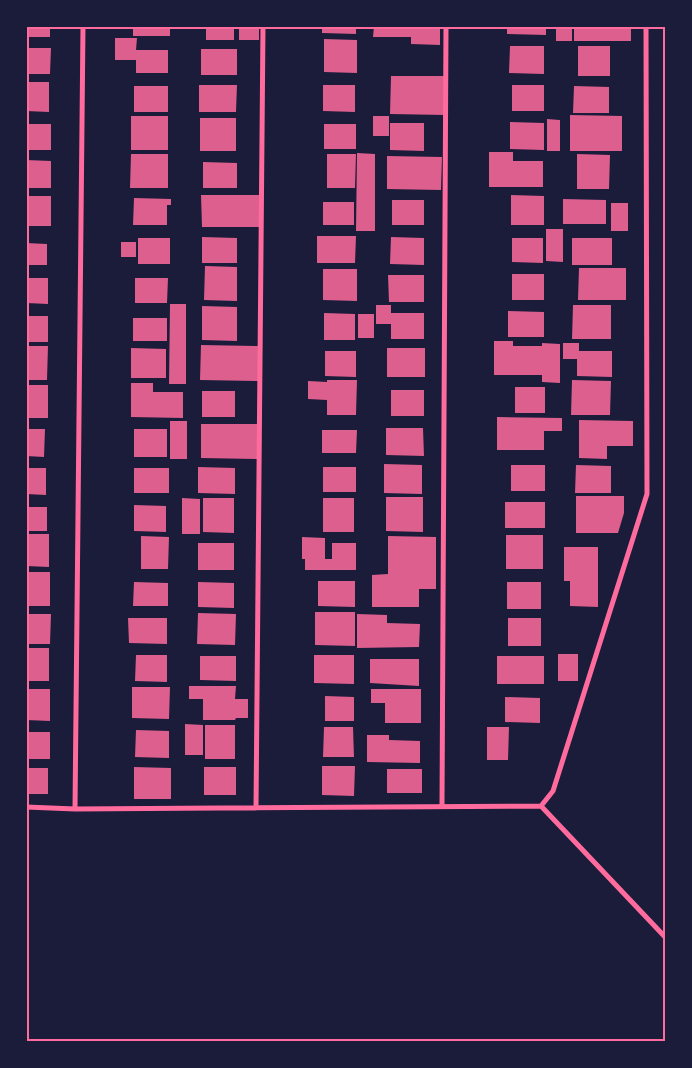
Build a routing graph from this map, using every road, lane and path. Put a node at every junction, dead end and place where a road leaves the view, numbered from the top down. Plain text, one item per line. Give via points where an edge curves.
1 (83, 26) edge
2 (263, 26) edge
3 (446, 26) edge
4 (646, 26) edge
5 (442, 806) junction
6 (541, 806) junction
7 (26, 807) edge
8 (256, 808) junction
9 (75, 809) junction
10 (666, 938) edge

1 - 9 street
2 - 8 street
3 - 5 street
4 - 6 street via 647,494 553,791
5 - 6 street
5 - 8 street
6 - 10 street
7 - 9 street
8 - 9 street

